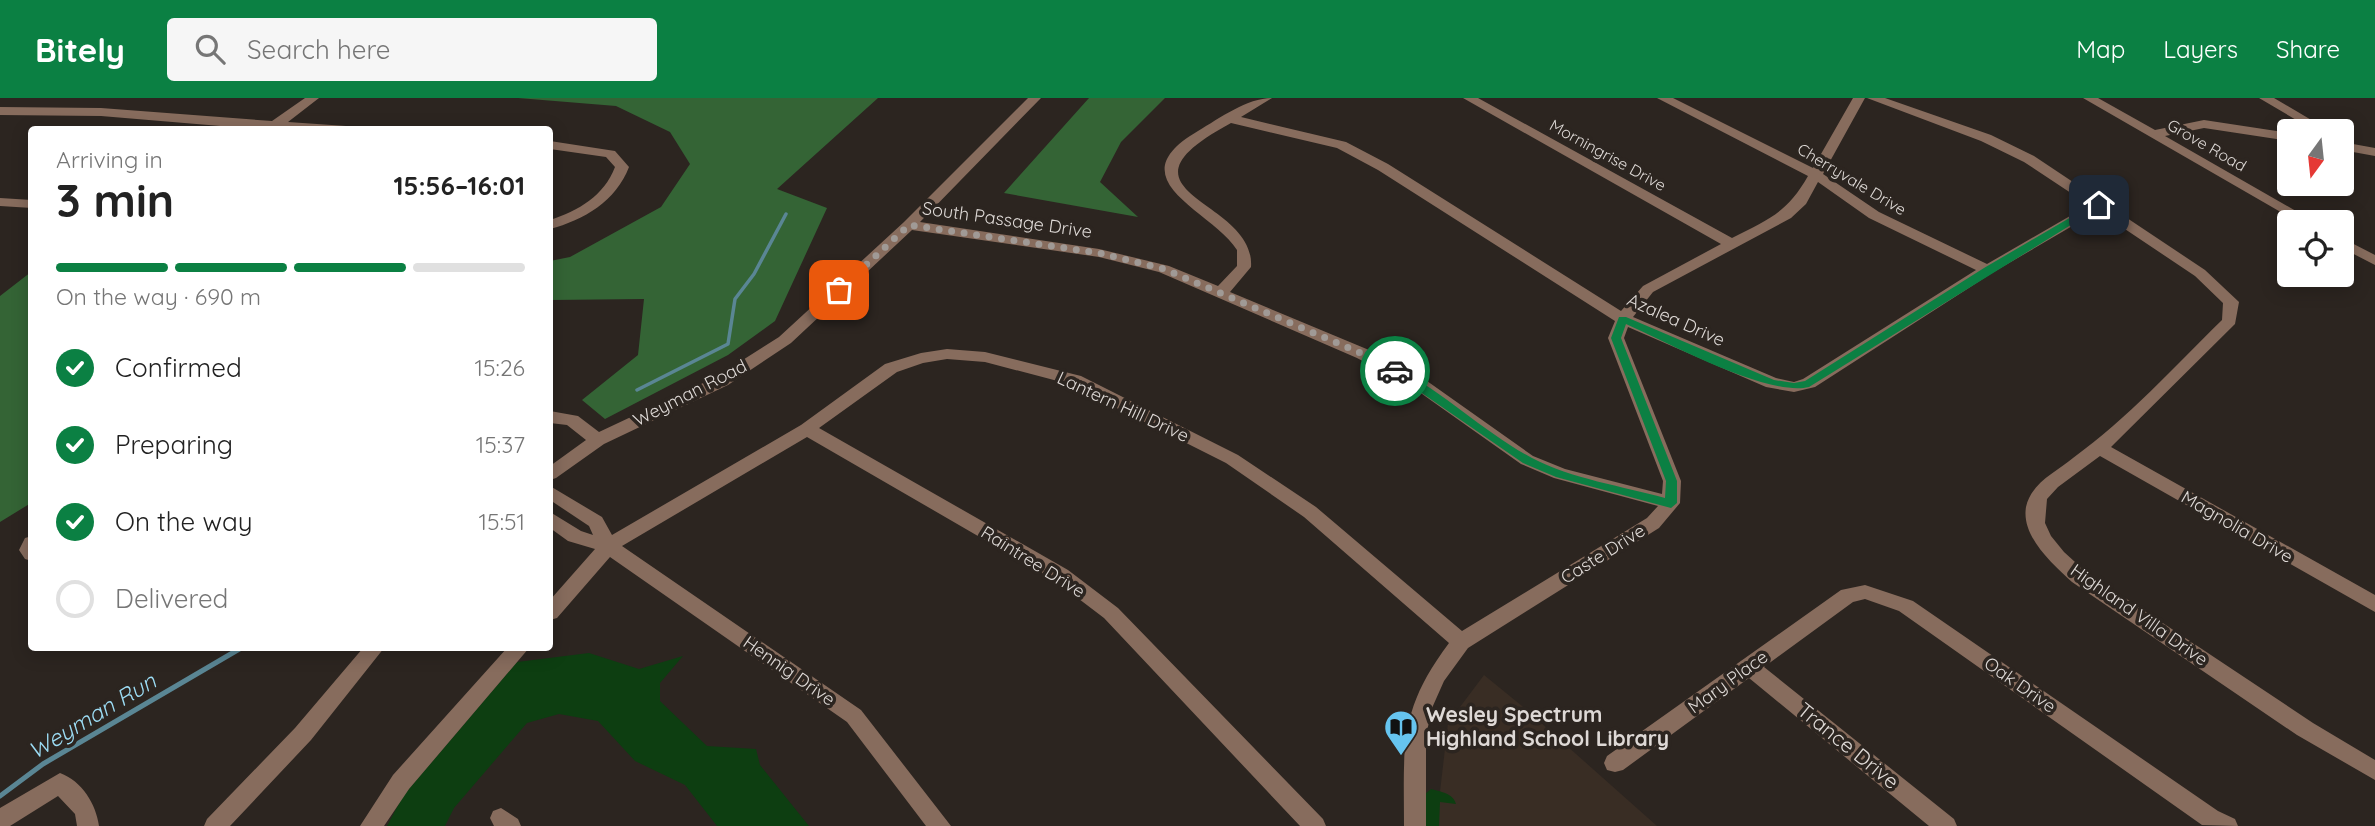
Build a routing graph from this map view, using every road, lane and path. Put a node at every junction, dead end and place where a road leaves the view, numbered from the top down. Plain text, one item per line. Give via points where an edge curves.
1 (313, 98) edge
2 (1035, 98) edge
3 (1266, 98) edge
4 (1469, 98) edge
5 (1663, 98) edge
6 (1859, 98) edge
7 (1873, 98) edge
8 (2090, 98) edge
9 (2265, 98) edge
10 (0, 111) edge
11 (1232, 119) junction
12 (2303, 119) edge
13 (262, 126) edge
14 (274, 126) edge
15 (2153, 134) junction
16 (2277, 135) edge
17 (553, 145) edge
18 (2354, 147) edge
19 (2375, 152) edge
20 (1815, 174) junction
21 (0, 202) edge
22 (28, 204) edge
23 (2099, 205) junction
24 (2287, 210) edge
25 (553, 224) edge
26 (909, 225) junction
27 (1730, 243) junction
28 (2354, 249) edge
29 (2375, 261) edge
30 (1987, 270) junction
31 (1221, 292) junction
32 (1623, 319) junction
33 (553, 417) edge
34 (807, 429) junction
35 (598, 440) junction
36 (2101, 448) junction
37 (553, 472) edge
38 (553, 494) edge
39 (1671, 503) junction
40 (553, 521) edge
41 (608, 546) junction
42 (2375, 604) edge
43 (553, 610) edge
44 (1805, 624) joint
45 (1461, 642) junction
46 (372, 651) edge
47 (512, 656) edge
48 (1750, 667) junction
49 (1615, 763) dead end
50 (2375, 771) edge
51 (0, 820) edge
52 (88, 826) edge
53 (215, 826) edge
54 (372, 826) edge
55 (940, 826) edge
56 (1315, 826) edge
57 (1415, 826) edge
58 (1946, 826) edge
59 (2227, 826) edge

1 - 14 street
2 - 26 street, Weyman Road
3 - 11 street
4 - 27 street, Morningrise Drive
5 - 20 street, Cherryvale Drive
6 - 20 street
7 - 23 street, Highland Villa Drive via 1986,138 2029,159
8 - 15 street, Grove Road
9 - 12 street
10 - 13 street via 101,112
11 - 31 street via 1184,146 1172,167 1172,181 1183,195 1235,236 1245,251 1244,267
11 - 32 street, Azalea Drive via 1341,145
15 - 16 street via 2204,124
15 - 24 street, Grove Road
17 - 25 street via 610,154 622,167 612,187 589,207
18 - 19 street
20 - 27 street via 1801,201 1786,215
20 - 30 street, Cherryvale Drive via 1874,215
21 - 22 street
23 - 30 street, Azalea Drive
23 - 36 street, Highland Villa Drive via 2221,290 2231,302 2230,321
26 - 31 street, South Passage Drive via 1099,253 1164,269
26 - 35 street, Weyman Road via 785,340 722,381
27 - 32 street via 1648,289
28 - 29 street
30 - 32 street, Azalea Drive via 1809,383 1794,387 1772,383
31 - 39 street, South Passage Drive via 1363,354 1421,385 1527,460 1560,474
32 - 39 street via 1616,338 1672,481
33 - 35 street via 572,420
34 - 41 street, Lantern Hill Drive
34 - 45 street, Lantern Hill Drive via 891,368 921,358 947,354 985,357 1075,380 1232,459 1310,512
34 - 56 street, Raintree Drive via 1062,575 1111,613
35 - 37 street, Weyman Road
36 - 42 street, Magnolia Drive
36 - 50 street, Highland Villa Drive via 2039,496 2034,511 2037,527 2050,548 2079,577
38 - 41 street, Hennig Drive via 596,522
39 - 45 street, Caste Drive via 1653,523
40 - 41 street, Hennig Drive via 575,536
41 - 43 street, Lantern Hill Drive
41 - 55 street, Hennig Drive via 854,716
44 - 48 street, Mary Place
44 - 59 street, Oak Drive via 1849,596 1865,592 1906,606
45 - 57 street, Caste Drive via 1435,677 1422,708 1415,736
46 - 53 street via 303,734
47 - 54 street via 401,782
48 - 49 street, Mary Place
48 - 58 street, Trance Drive
51 - 52 street via 60,783 86,810

